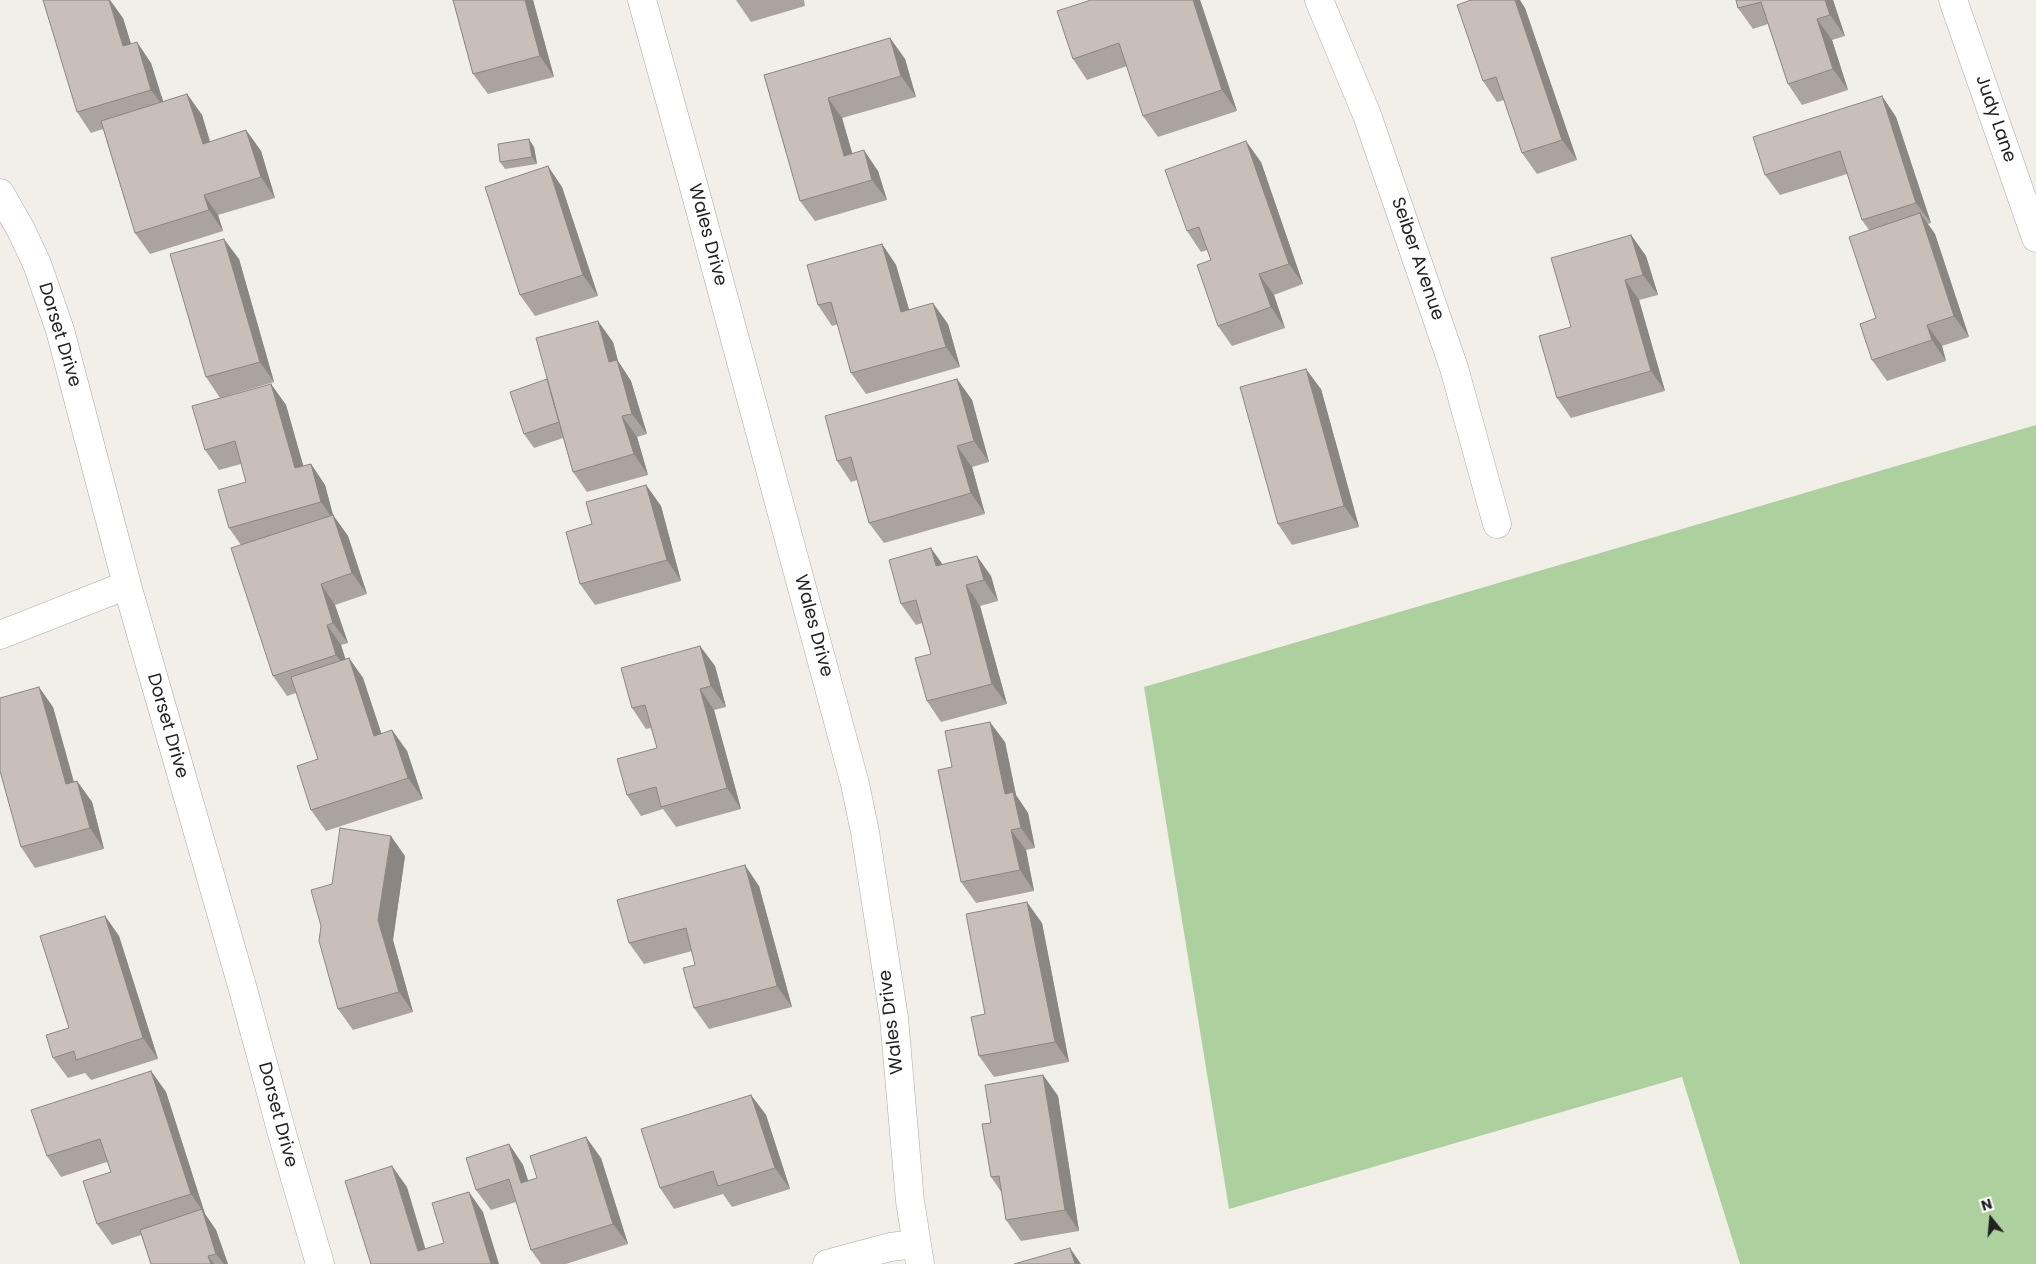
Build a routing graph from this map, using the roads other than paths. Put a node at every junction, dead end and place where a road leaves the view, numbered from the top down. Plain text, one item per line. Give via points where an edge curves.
1 (642, 0) edge
2 (1319, 0) edge
3 (1953, 0) edge
4 (0, 193) edge
5 (2036, 238) edge
6 (1497, 524) dead end
7 (127, 586) junction
8 (0, 635) edge
9 (918, 1254) edge
10 (320, 1264) edge
11 (827, 1264) edge

1 - 9 street, Wales Drive via 855,784 894,1018 910,1201
2 - 6 street, Seiber Avenue via 1367,115 1454,368
3 - 5 street, Judy Lane
4 - 7 street, Dorset Drive via 37,264 60,330
7 - 8 street
7 - 10 street, Dorset Drive
9 - 11 street via 890,1247

